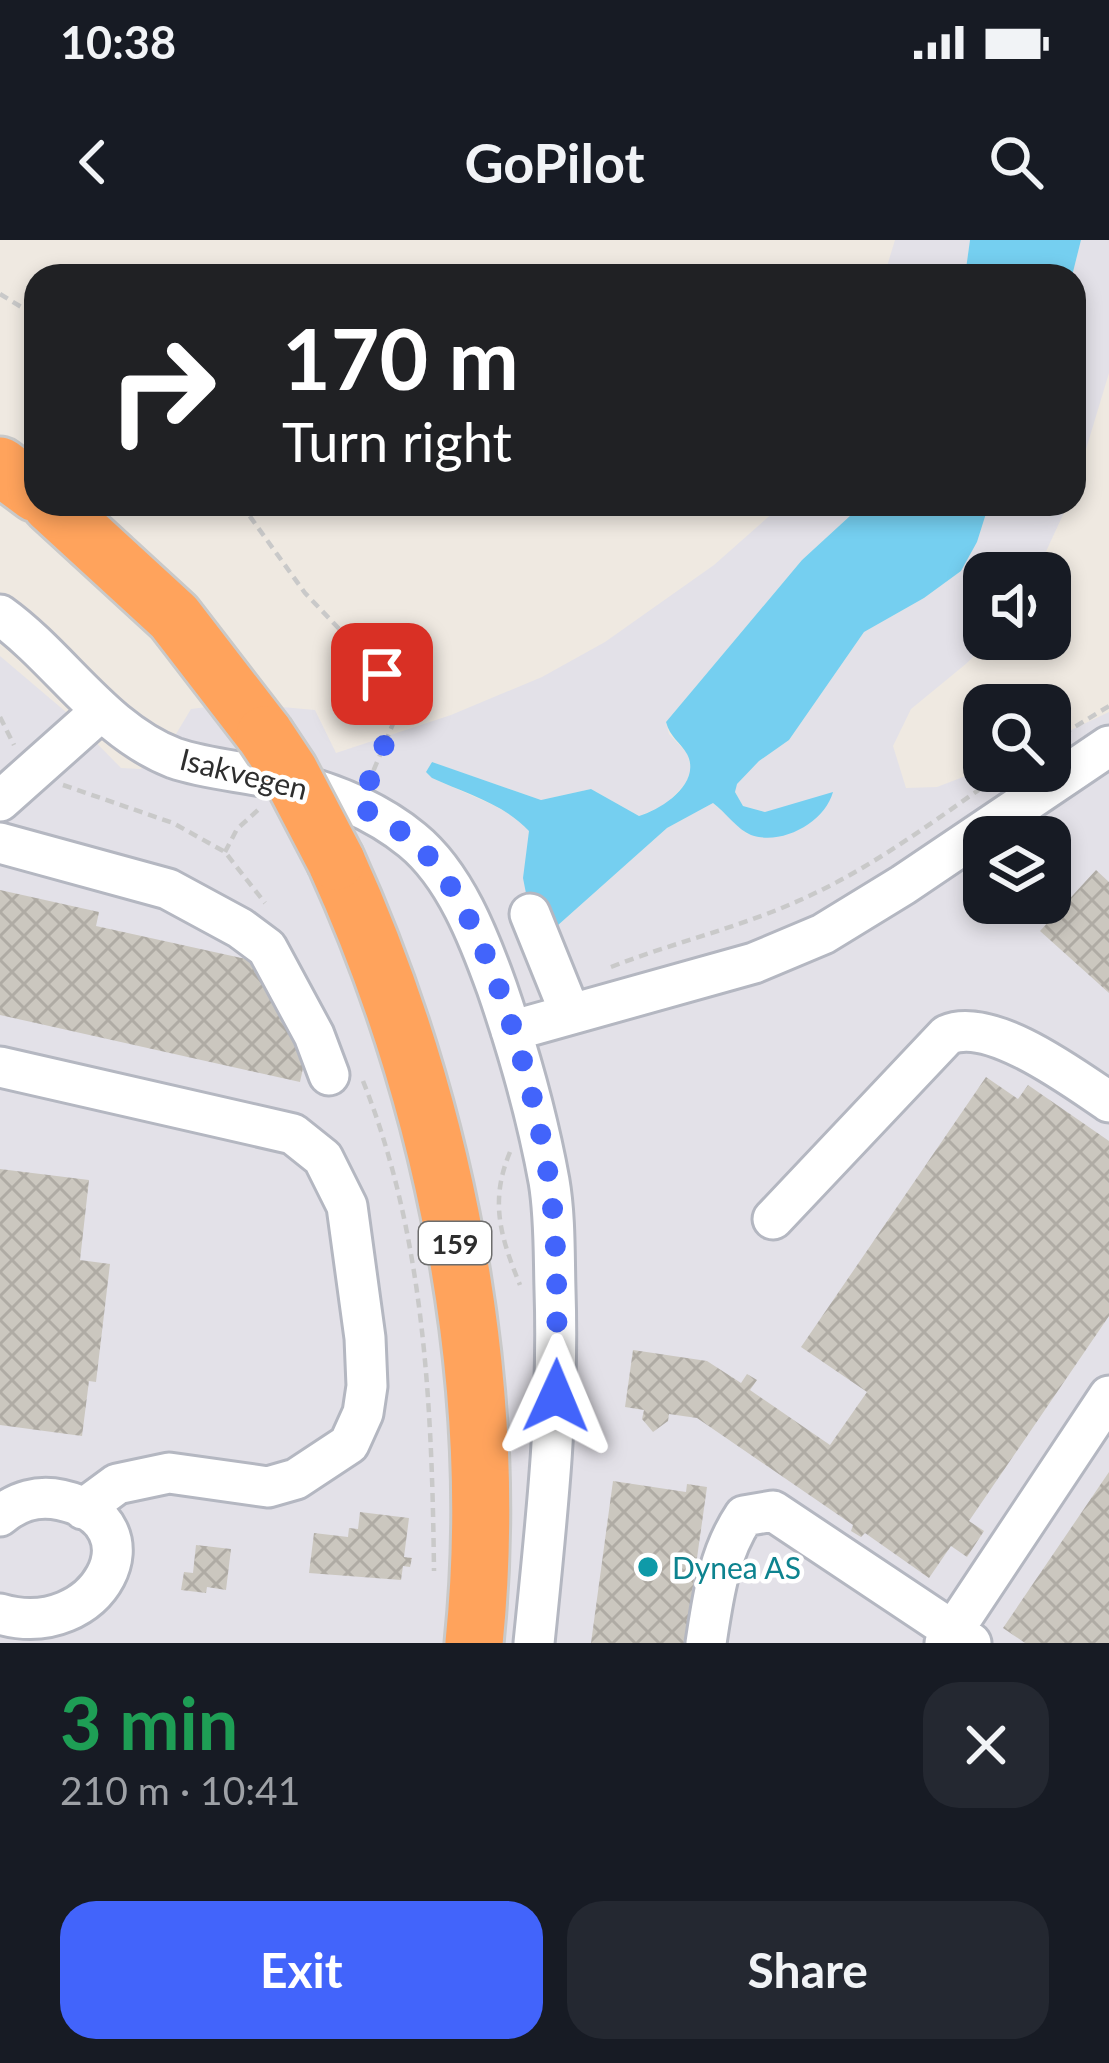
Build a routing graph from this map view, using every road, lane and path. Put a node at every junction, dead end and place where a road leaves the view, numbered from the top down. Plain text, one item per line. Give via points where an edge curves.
1 (65, 516) edge
2 (250, 516) edge
3 (0, 615) edge
4 (1109, 706) edge
5 (101, 711) junction
6 (0, 717) edge
7 (1071, 729) edge
8 (1109, 746) edge
9 (18, 752) dead end
10 (975, 792) edge
11 (0, 801) edge
12 (359, 806) junction
13 (0, 843) edge
14 (530, 914) dead end
15 (570, 1013) junction
16 (512, 1030) junction
17 (0, 1067) edge
18 (329, 1075) dead end
19 (532, 1097) junction
20 (1109, 1102) edge
21 (772, 1219) dead end
22 (557, 1352) junction
23 (1109, 1396) edge
24 (83, 1509) junction
25 (0, 1516) edge
26 (19, 1629) edge
27 (956, 1639) edge
28 (474, 1643) edge
29 (534, 1643) edge
30 (706, 1643) edge

1 - 28 highway, 159, bridge via 174,617 265,735 337,861 385,978 448,1203 466,1316 481,1580
2 - 12 path via 305,593 382,674 395,719
3 - 5 street, Isakvegen
4 - 7 path
5 - 11 street
5 - 12 street, Isakvegen via 175,758
6 - 9 path
8 - 15 street via 824,934 754,963
10 - 15 path via 813,895 604,969 580,990
12 - 16 street, Isakvegen via 415,842 442,873 484,951
13 - 18 street via 168,889 240,928 267,948
14 - 15 street
15 - 16 street
16 - 19 street, Isakvegen
17 - 24 street via 293,1134 323,1158 347,1206 367,1386 349,1444 296,1479 268,1486 169,1473 117,1484
19 - 22 street, Isakvegen via 550,1186
19 - 22 path via 502,1171 497,1223
20 - 21 street via 997,1034 961,1029
22 - 29 street, Isakvegen
23 - 27 street
24 - 25 street via 37,1498
24 - 26 street via 109,1543 110,1586 78,1624
27 - 30 street via 773,1511 744,1516 728,1541

